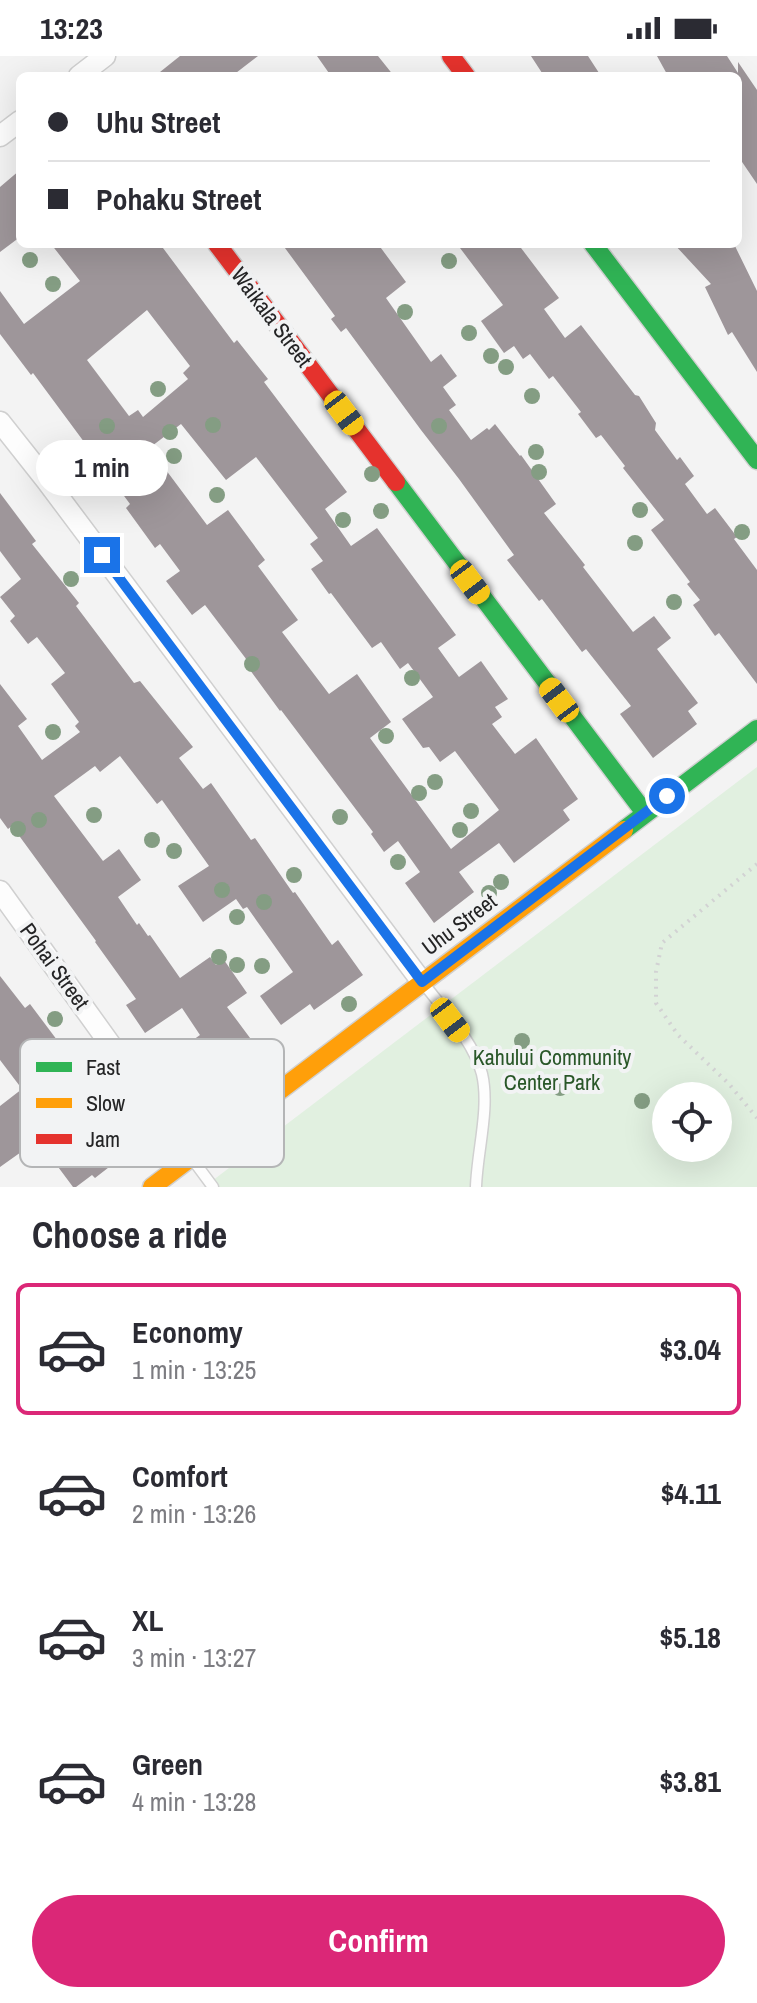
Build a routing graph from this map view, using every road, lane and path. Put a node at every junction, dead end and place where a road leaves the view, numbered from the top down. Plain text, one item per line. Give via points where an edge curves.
1 (105, 56) edge
2 (83, 70) edge
3 (220, 248) edge
4 (596, 248) edge
5 (0, 422) edge
6 (757, 460) edge
7 (757, 729) edge
8 (645, 813) junction
9 (757, 864) edge
10 (0, 891) edge
11 (422, 982) junction
12 (106, 1039) edge
13 (284, 1088) edge
14 (757, 1118) edge
15 (180, 1167) edge
16 (199, 1167) edge
17 (152, 1187) edge
18 (213, 1187) edge
19 (476, 1187) edge

1 - 2 street
3 - 8 street, Waikala Street
4 - 6 street
5 - 11 street
7 - 8 street, Uhu Street
8 - 11 street, Uhu Street
9 - 14 path via 662,943 656,972 656,1003 678,1035
10 - 12 street, Pohai Street
11 - 13 street, Uhu Street
11 - 19 lane via 465,1039 481,1073 484,1108
15 - 17 street, Uhu Street
16 - 18 lane

